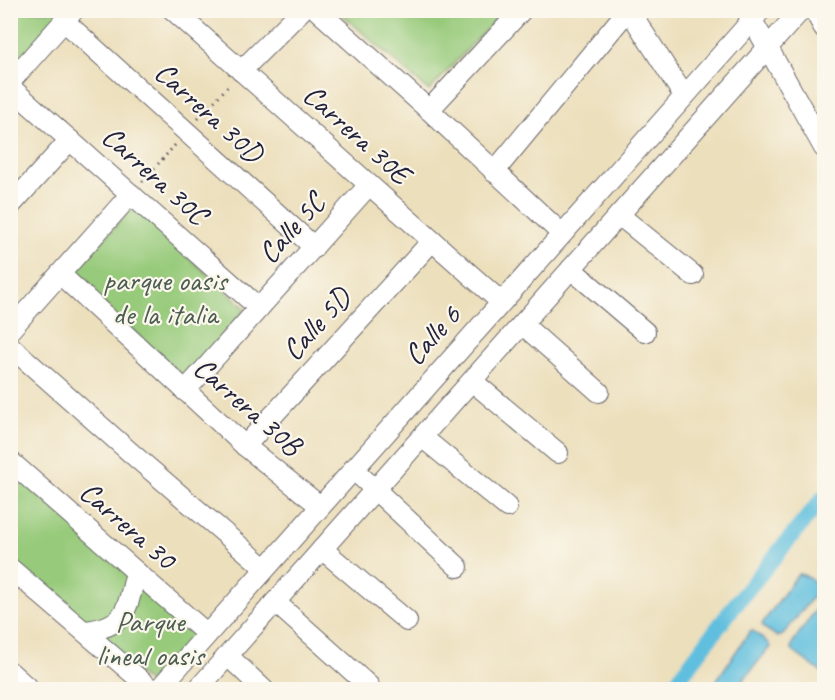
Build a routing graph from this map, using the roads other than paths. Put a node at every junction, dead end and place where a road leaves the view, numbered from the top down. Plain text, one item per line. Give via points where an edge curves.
1 (302, 10) edge
2 (317, 10) edge
3 (522, 10) edge
4 (629, 10) edge
5 (801, 10) edge
6 (814, 10) edge
7 (181, 13) edge
8 (753, 14) edge
9 (69, 16) edge
10 (825, 28) edge
11 (768, 48) junction
12 (241, 71) junction
13 (10, 82) edge
14 (10, 87) edge
15 (684, 96) junction
16 (429, 110) junction
17 (70, 140) junction
18 (825, 148) edge
19 (494, 172) junction
20 (369, 185) junction
21 (131, 194) junction
22 (10, 206) edge
23 (619, 215) junction
24 (562, 234) junction
25 (432, 241) junction
26 (314, 247) junction
27 (571, 269) junction
28 (60, 274) junction
29 (693, 274) dead end
30 (501, 302) junction
31 (259, 308) junction
32 (522, 324) junction
33 (10, 330) edge
34 (645, 332) dead end
35 (10, 346) edge
36 (472, 381) junction
37 (185, 391) junction
38 (599, 392) dead end
39 (422, 437) junction
40 (245, 446) junction
41 (558, 453) dead end
42 (10, 461) edge
43 (353, 469) junction
44 (375, 489) junction
45 (320, 506) junction
46 (507, 507) dead end
47 (322, 549) junction
48 (458, 567) dead end
49 (265, 568) junction
50 (12, 572) edge
51 (136, 572) junction
52 (275, 602) junction
53 (407, 621) dead end
54 (84, 631) junction
55 (207, 634) junction
56 (228, 656) junction
57 (10, 672) edge
58 (369, 686) dead end
59 (30, 690) edge
60 (152, 690) edge
61 (158, 690) edge
62 (197, 690) edge
63 (264, 690) edge

1 - 12 street
2 - 16 street
3 - 16 street
4 - 15 street
4 - 19 street
5 - 11 street, Calle 6
6 - 10 street
7 - 12 street, Carrera 30E
8 - 11 street, Calle 6
8 - 15 street, Calle 6
9 - 13 street
9 - 26 street, Carrera 30D
11 - 18 street
11 - 23 street, Calle 6
12 - 20 street, Carrera 30E
14 - 17 street, Carrera 30C
15 - 24 street, Calle 6
16 - 19 street
17 - 21 street, Carrera 30C
17 - 22 street
19 - 24 street
20 - 25 street, Carrera 30E
20 - 26 street, Calle 5C
21 - 28 street
21 - 31 street, Carrera 30C
23 - 27 street, Calle 6
23 - 29 street
24 - 30 street, Calle 6
25 - 30 street, Carrera 30E
25 - 40 street, Calle 5D
26 - 31 street, Calle 5C
27 - 32 street, Calle 6
27 - 34 street
28 - 33 street
28 - 37 street, Carrera 30B
30 - 43 street, Calle 6
31 - 37 street, Calle 5C
32 - 36 street, Calle 6
32 - 38 street
35 - 49 street
36 - 39 street, Calle 6
36 - 41 street
37 - 40 street, Carrera 30B
39 - 44 street, Calle 6
39 - 46 street
40 - 45 street, Carrera 30B
42 - 51 street, Carrera 30
43 - 44 street
43 - 45 street, Calle 6
44 - 47 street, Calle 6
44 - 48 street
45 - 49 street, Calle 6
47 - 52 street, Calle 6
47 - 53 street
49 - 55 street, Calle 6
50 - 54 street
51 - 54 street via 129,602 119,620
51 - 55 street, Carrera 30
52 - 56 street, Calle 6
52 - 58 street
54 - 60 street
55 - 61 street, Calle 6
56 - 62 street, Calle 6
56 - 63 street
57 - 59 street

